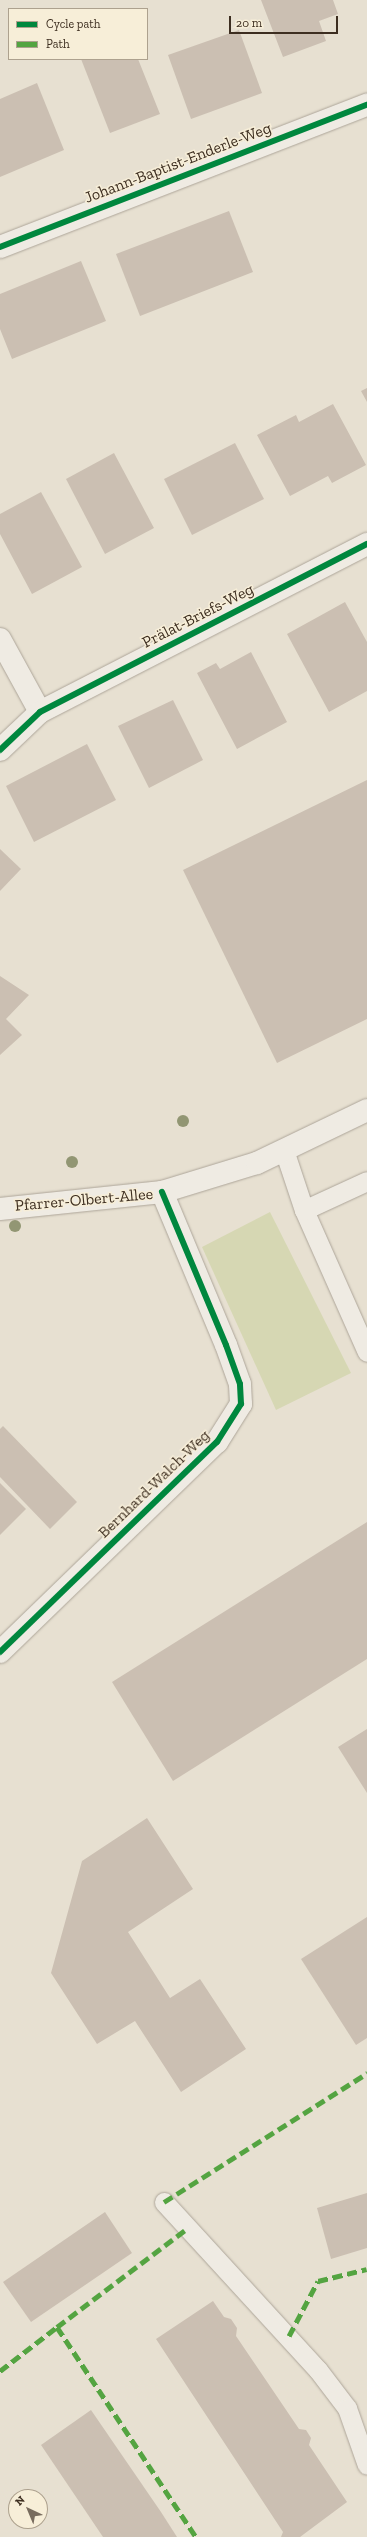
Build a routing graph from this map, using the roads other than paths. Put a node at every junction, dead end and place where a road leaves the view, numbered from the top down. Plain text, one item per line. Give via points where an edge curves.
1 (367, 105) edge
2 (0, 247) edge
3 (367, 544) edge
4 (0, 639) edge
5 (40, 712) junction
6 (0, 750) edge
7 (367, 1110) edge
8 (284, 1150) junction
9 (367, 1181) edge
10 (162, 1192) junction
11 (0, 1209) edge
12 (304, 1210) junction
13 (367, 1352) edge
14 (0, 1652) edge
15 (164, 2202) dead end
16 (367, 2464) edge

1 - 2 street, Johann-Baptist-Enderle-Weg
3 - 5 street, Prälat-Briefs-Weg
4 - 5 street
5 - 6 street, Prälat-Briefs-Weg
7 - 8 street, Pfarrer-Olbert-Allee
8 - 10 street, Pfarrer-Olbert-Allee via 221,1175
8 - 12 lane
9 - 12 lane
10 - 11 street, Pfarrer-Olbert-Allee
10 - 14 street, Bernhard-Walch-Weg via 226,1344 240,1384 241,1404 217,1442
12 - 13 lane
15 - 16 lane via 323,2376 347,2408

